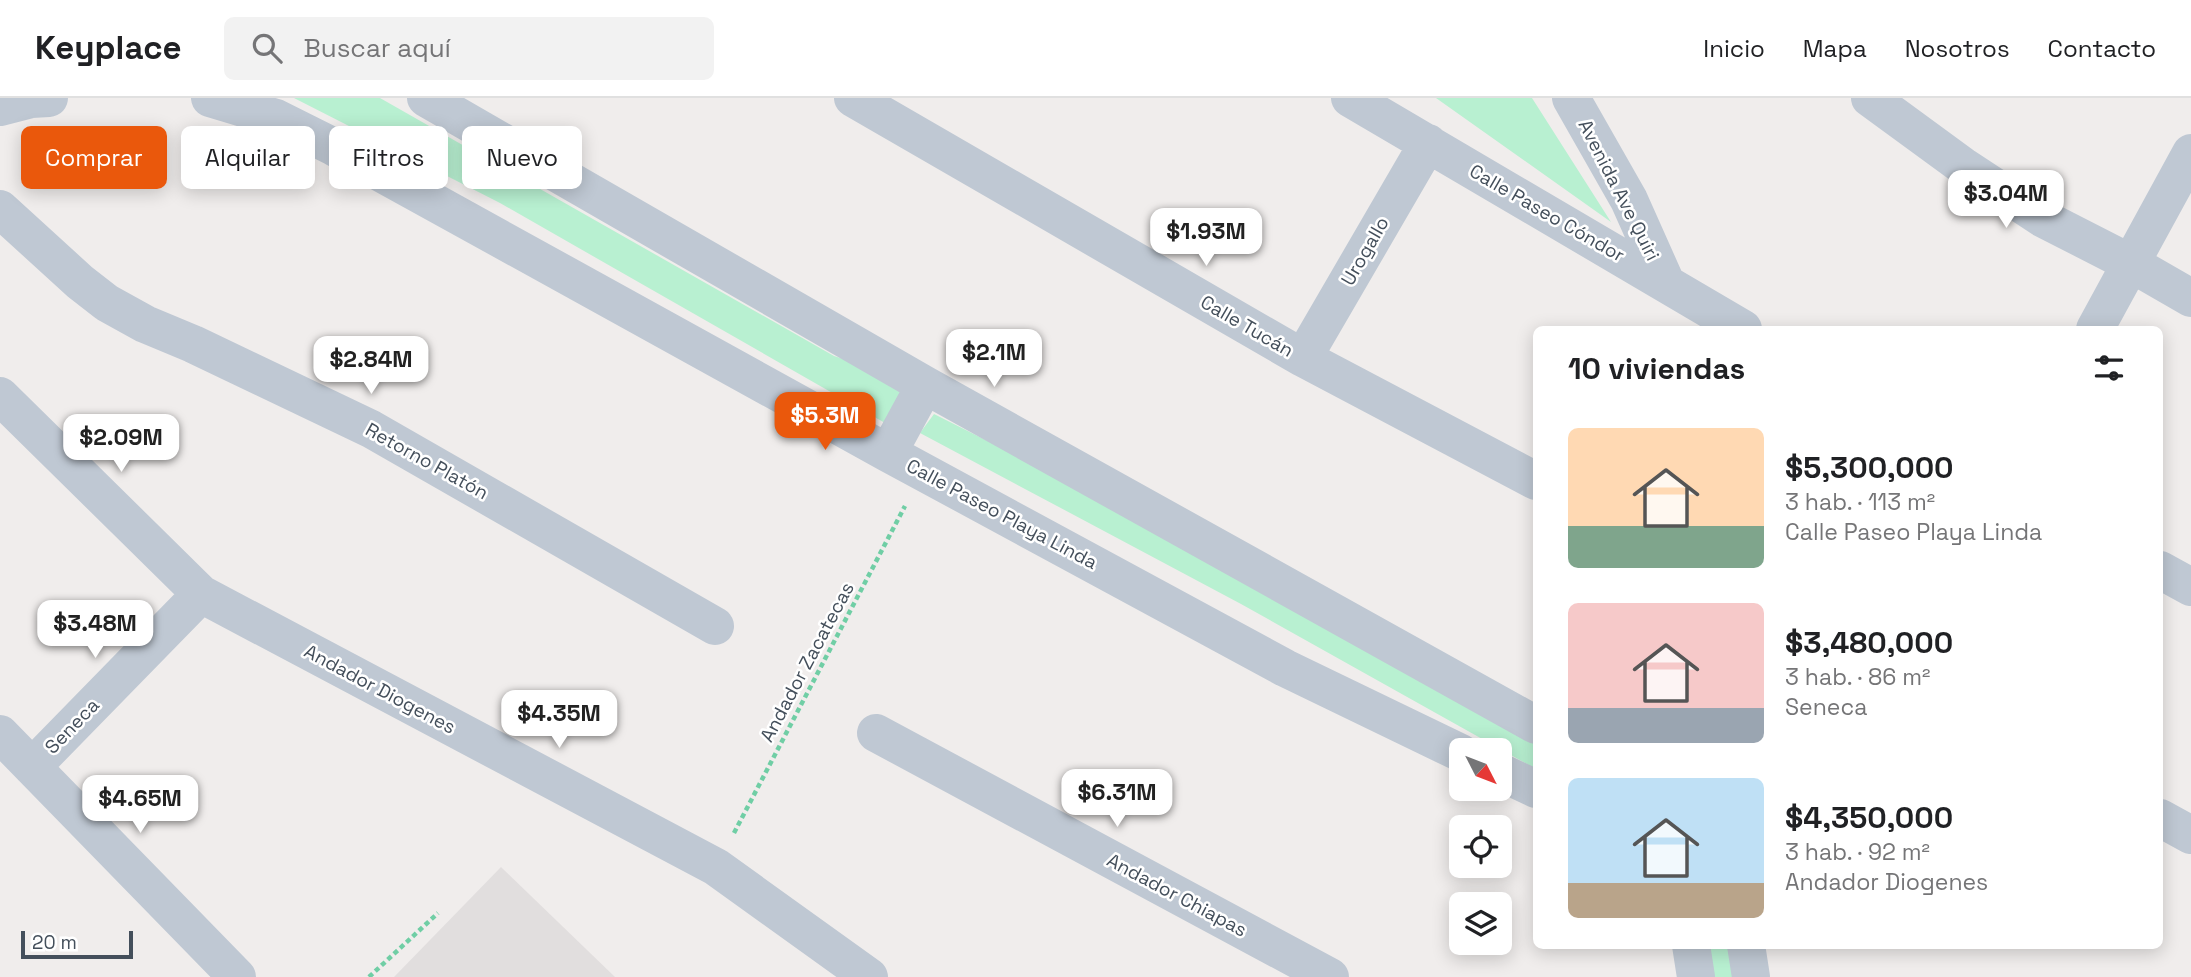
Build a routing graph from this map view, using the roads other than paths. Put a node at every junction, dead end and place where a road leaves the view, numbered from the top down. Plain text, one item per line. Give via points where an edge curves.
1 (209, 98) edge
2 (426, 98) edge
3 (853, 98) edge
4 (1350, 98) edge
5 (1571, 98) edge
6 (1870, 98) edge
7 (1428, 143) junction
8 (2191, 153) edge
9 (0, 209) edge
10 (2133, 264) junction
11 (1666, 282) junction
12 (2191, 298) edge
13 (1739, 326) edge
14 (2097, 326) edge
15 (1303, 358) junction
16 (925, 385) junction
17 (0, 396) edge
18 (888, 453) junction
19 (1533, 479) edge
20 (2163, 572) edge
21 (2191, 587) edge
22 (201, 594) junction
23 (715, 626) dead end
24 (1533, 723) edge
25 (876, 733) dead end
26 (0, 734) edge
27 (1449, 747) edge
28 (32, 767) junction
29 (1512, 778) edge
30 (1533, 788) edge
31 (2163, 820) edge
32 (2191, 835) edge
33 (1692, 949) edge
34 (1747, 949) edge
35 (237, 977) edge
36 (868, 977) edge
37 (1330, 977) edge
38 (1696, 977) edge
39 (1751, 977) edge

1 - 18 street, Calle Paseo Playa Linda via 276,118 334,147
2 - 16 street
3 - 15 street, Calle Tucán
4 - 7 street, Calle Paseo Cóndor
5 - 11 street, Avenida Ave Quiri via 1629,200
6 - 10 street via 2042,218
7 - 11 street, Calle Paseo Cóndor
7 - 15 street, Urogallo
8 - 10 street
9 - 23 street, Retorno Platón via 107,303 371,429
10 - 12 street
10 - 14 street
11 - 13 street, Calle Paseo Cóndor
15 - 19 street, Calle Tucán
16 - 18 street
16 - 24 street
17 - 22 street, Andador Diogenes
18 - 27 street, Calle Paseo Playa Linda via 1285,668
20 - 21 street
22 - 28 street, Seneca
22 - 36 street, Andador Diogenes via 716,867
25 - 37 street, Andador Chiapas
26 - 28 street
28 - 35 street
29 - 30 street
31 - 32 street
33 - 38 street
34 - 39 street

